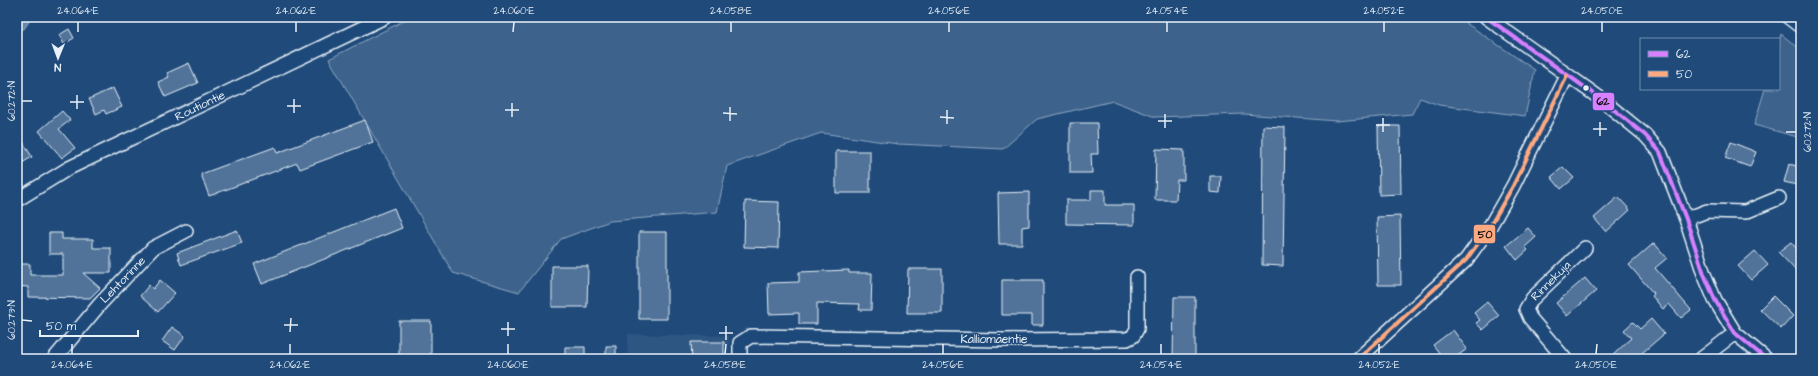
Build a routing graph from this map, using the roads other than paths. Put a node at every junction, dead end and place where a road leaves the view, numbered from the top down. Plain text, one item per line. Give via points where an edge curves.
1 (385, 17) edge
2 (1486, 17) edge
3 (1788, 17) edge
4 (1801, 27) edge
5 (1568, 76) junction
6 (1779, 198) dead end
7 (17, 200) edge
8 (1686, 219) junction
9 (186, 231) dead end
10 (1585, 248) dead end
11 (1137, 277) dead end
12 (1735, 333) junction
13 (54, 359) edge
14 (740, 359) edge
15 (1358, 359) edge
16 (1566, 359) edge
17 (1701, 359) edge
18 (1766, 359) edge

1 - 7 street, Routiontie via 69,168
2 - 5 street
3 - 4 street
5 - 8 street via 1639,130 1660,152
5 - 15 street via 1490,228 1466,260
6 - 8 street via 1746,212 1707,211
8 - 12 street via 1715,300
9 - 13 street, Lehtorinne via 153,248 100,304
10 - 16 street, Rinnekuja via 1532,299 1526,309 1530,318
11 - 14 street, Kalliomäentie via 1137,328 1134,336 1127,339 751,336 740,344
12 - 17 street
12 - 18 street

